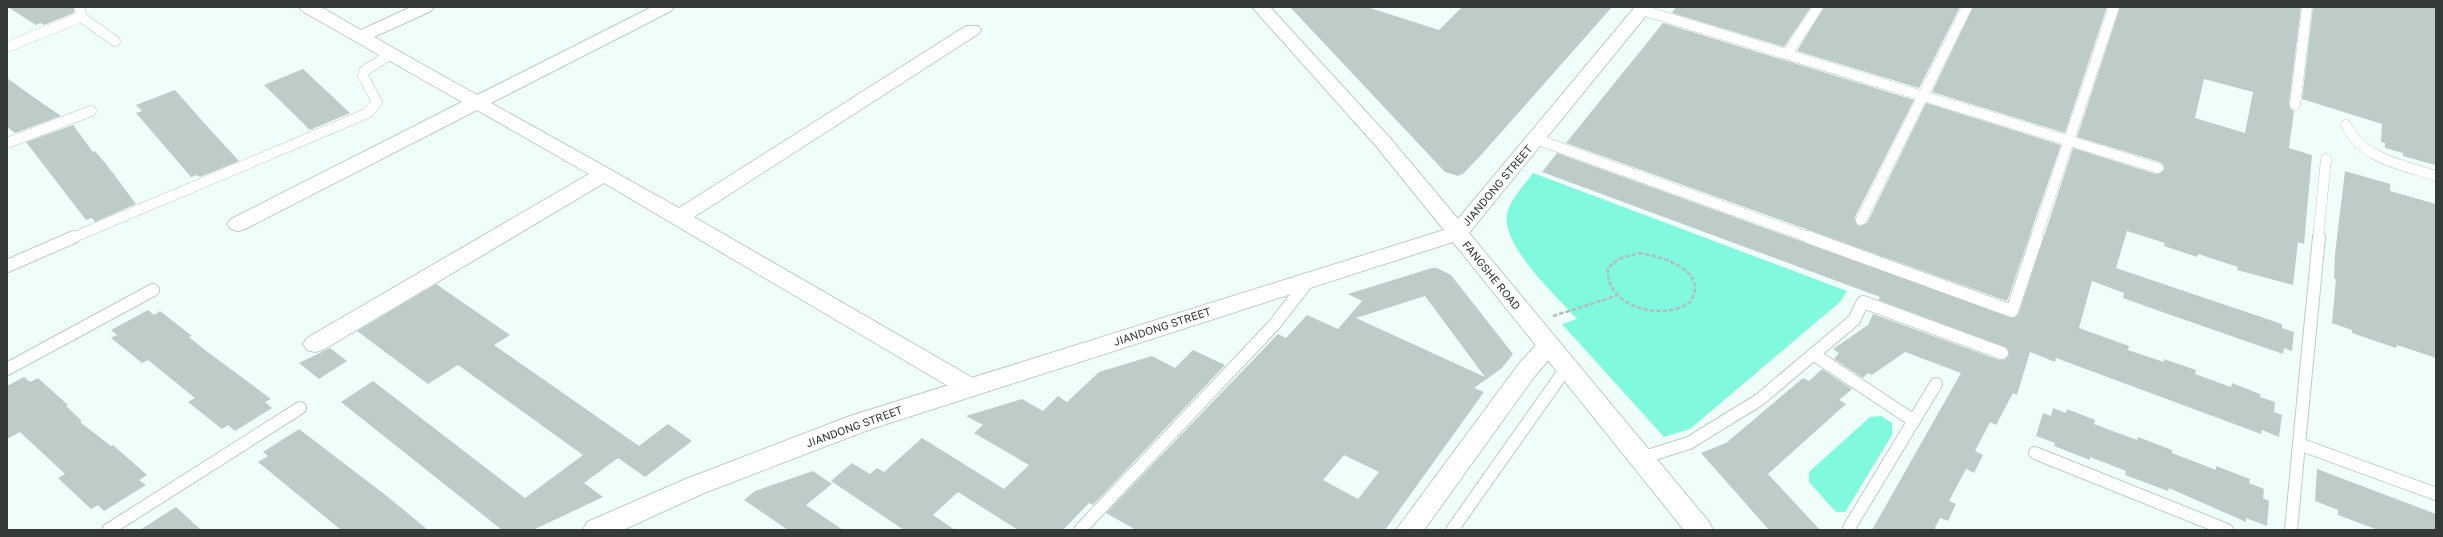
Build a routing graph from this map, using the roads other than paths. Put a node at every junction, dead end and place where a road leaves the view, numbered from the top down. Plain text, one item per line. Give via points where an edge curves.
1 (80, 7) edge
2 (308, 7) edge
3 (425, 7) edge
4 (665, 7) edge
5 (1261, 7) edge
6 (1818, 7) edge
7 (1967, 7) edge
8 (2114, 7) edge
9 (2307, 7) edge
10 (1643, 8) edge
11 (81, 17) junction
12 (972, 30) dead end
13 (360, 37) junction
14 (115, 41) dead end
15 (7, 47) edge
16 (391, 54) junction
17 (1787, 54) junction
18 (1923, 96) junction
19 (476, 103) junction
20 (2295, 105) dead end
21 (91, 111) dead end
22 (2346, 125) dead end
23 (1536, 139) junction
24 (2069, 141) junction
25 (7, 143) edge
26 (2326, 158) dead end
27 (2158, 168) dead end
28 (604, 174) junction
29 (2436, 176) edge
30 (679, 217) junction
31 (1861, 220) dead end
32 (238, 224) dead end
33 (1458, 233) junction
34 (7, 266) edge
35 (1310, 279) junction
36 (153, 290) dead end
37 (315, 344) dead end
38 (1549, 345) junction
39 (1813, 354) junction
40 (2002, 354) dead end
41 (1567, 367) junction
42 (7, 369) edge
43 (1936, 384) dead end
44 (969, 387) junction
45 (300, 408) dead end
46 (1914, 421) junction
47 (2299, 444) junction
48 (2035, 453) dead end
49 (1641, 458) junction
50 (2436, 494) edge
51 (1849, 528) dead end
52 (108, 530) edge
53 (596, 530) edge
54 (1080, 530) edge
55 (1409, 530) edge
56 (1452, 530) edge
57 (1700, 530) edge
58 (2227, 530) edge
59 (2291, 530) edge

1 - 11 lane
2 - 13 street
3 - 13 street
4 - 19 street
5 - 33 street, FANGSHE ROAD via 1383,142
6 - 17 lane
7 - 18 lane
8 - 24 lane
9 - 20 lane
10 - 17 lane
10 - 23 street, JIANDONG STREET
11 - 14 lane
11 - 15 lane
12 - 30 street
13 - 16 street
16 - 19 street
16 - 34 lane via 364,71 363,76 377,102 368,113
17 - 18 lane
18 - 24 lane
18 - 31 lane
19 - 28 street
19 - 32 street
21 - 25 lane
22 - 29 lane via 2349,135 2360,147
23 - 24 lane via 2012,311
23 - 33 street, JIANDONG STREET
24 - 27 lane
26 - 47 lane
28 - 30 street
28 - 37 street
30 - 44 street
33 - 35 street, JIANDONG STREET
33 - 38 street, FANGSHE ROAD
35 - 44 street, JIANDONG STREET
35 - 54 lane via 1274,325
36 - 42 lane
38 - 41 street, FANGSHE ROAD
38 - 55 street via 1526,370
39 - 40 lane via 1854,320 1863,302
39 - 46 lane
39 - 49 lane via 1759,400 1706,434 1689,444
41 - 49 street, FANGSHE ROAD
41 - 56 lane
43 - 46 lane
44 - 53 street, JIANDONG STREET via 858,422 695,486
45 - 52 lane
46 - 51 lane
47 - 50 lane
47 - 59 lane
48 - 58 lane
49 - 57 street, FANGSHE ROAD

